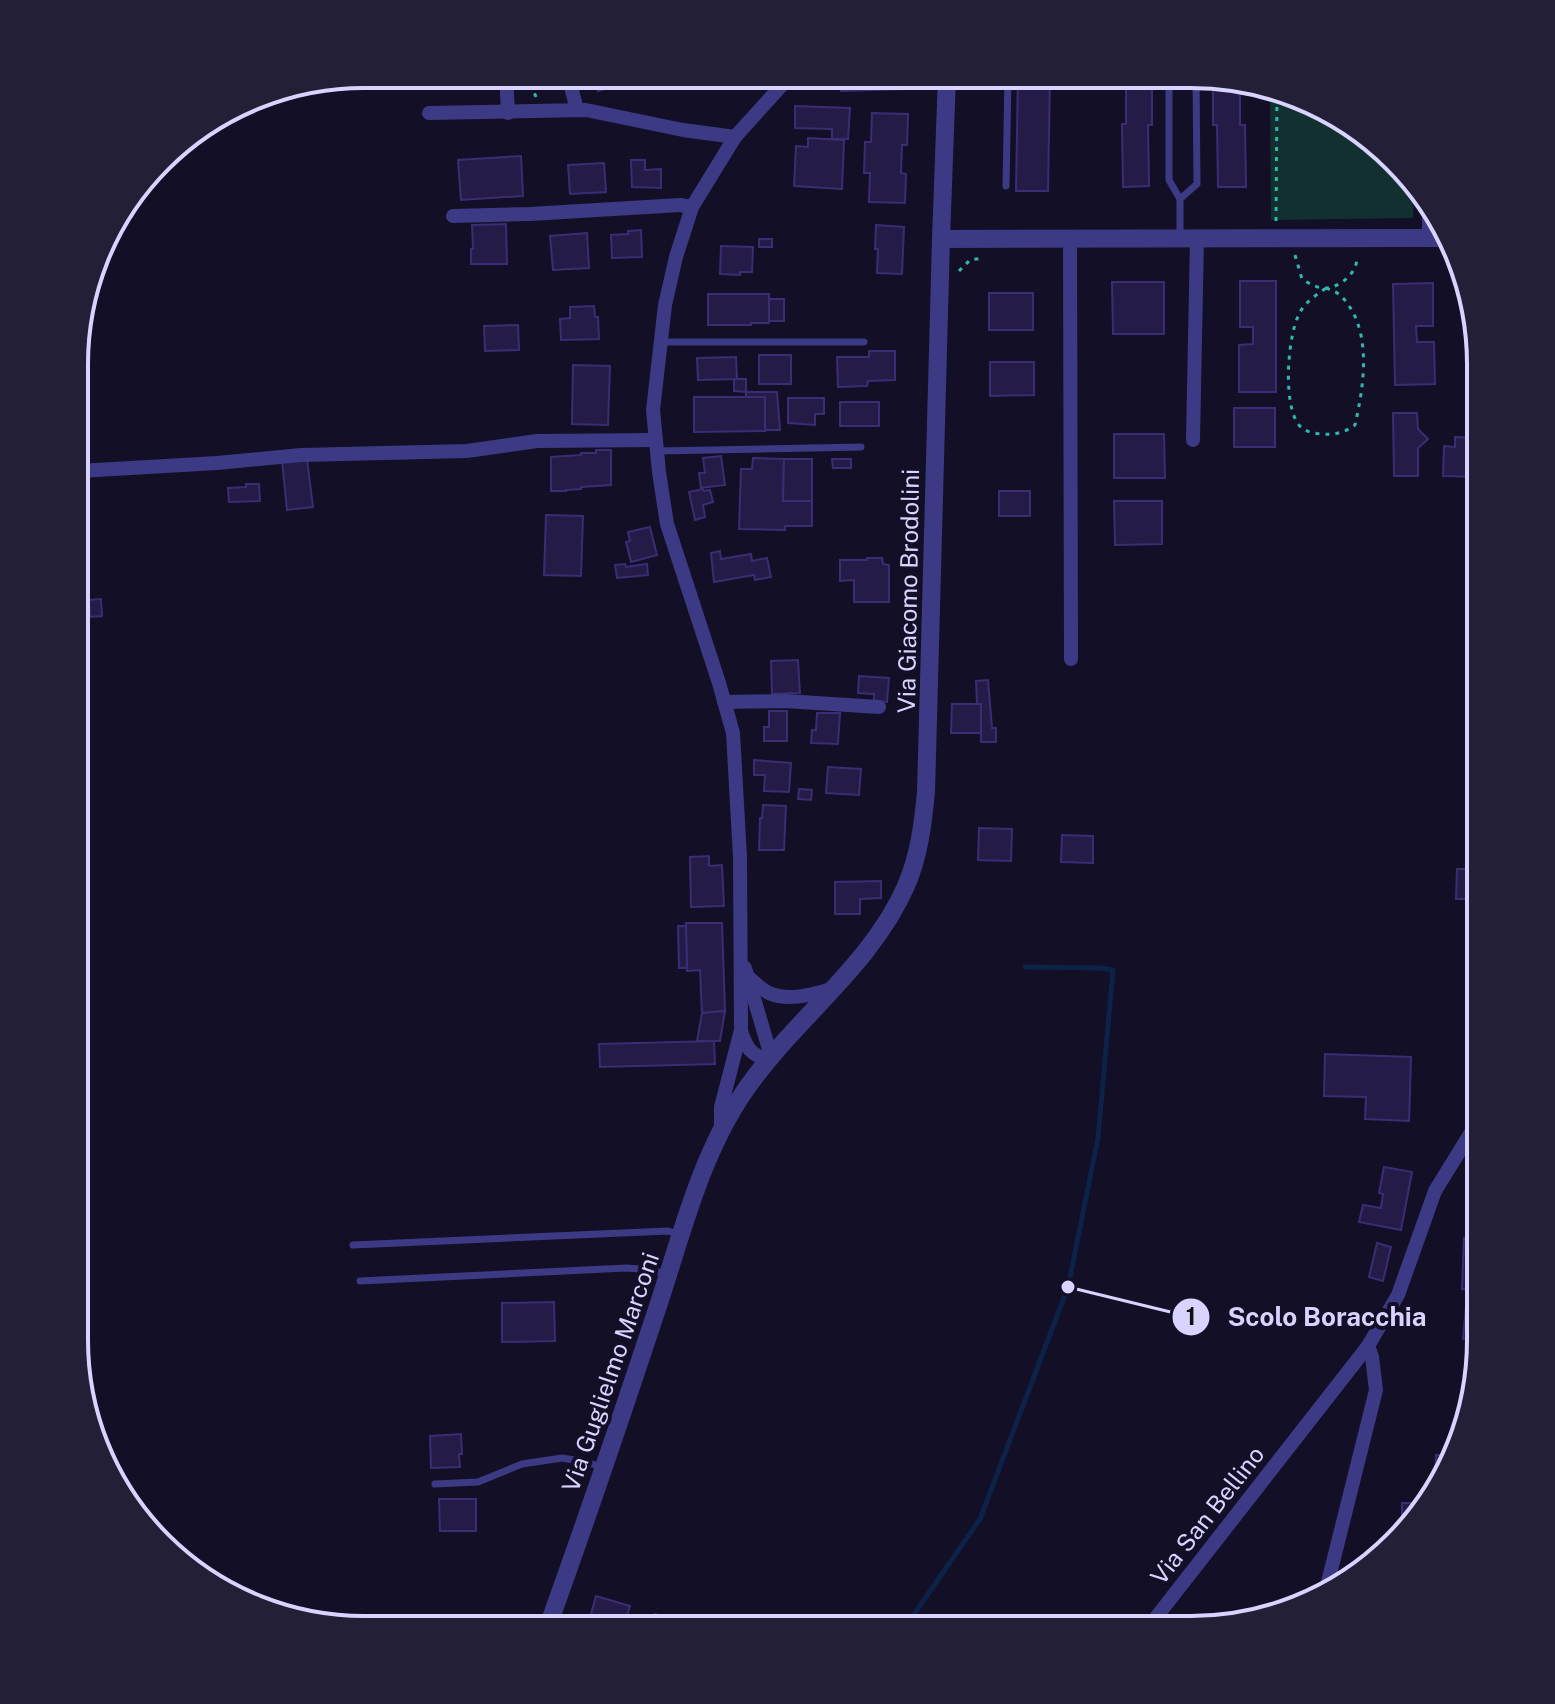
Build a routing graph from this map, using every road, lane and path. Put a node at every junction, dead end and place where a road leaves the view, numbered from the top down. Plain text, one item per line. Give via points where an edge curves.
1 (507, 88) edge
2 (532, 88) edge
3 (571, 88) edge
4 (779, 88) edge
5 (947, 88) edge
6 (1008, 88) edge
7 (1169, 88) edge
8 (1196, 88) edge
9 (538, 100) dead end
10 (1277, 102) edge
11 (577, 110) junction
12 (429, 113) dead end
13 (508, 113) junction
14 (735, 137) junction
15 (1006, 186) dead end
16 (1180, 199) junction
17 (692, 207) junction
18 (453, 216) dead end
19 (1276, 224) dead end
20 (1188, 238) junction
21 (1436, 238) edge
22 (941, 239) junction
23 (1070, 239) junction
24 (1357, 254) dead end
25 (1295, 255) dead end
26 (991, 256) dead end
27 (955, 284) dead end
28 (1326, 288) junction
29 (661, 342) junction
30 (864, 342) dead end
31 (1193, 440) dead end
32 (656, 445) junction
33 (861, 447) dead end
34 (88, 470) edge
35 (1071, 659) dead end
36 (724, 702) junction
37 (879, 707) dead end
38 (740, 955) junction
39 (748, 977) junction
40 (833, 989) junction
41 (741, 1030) junction
42 (769, 1058) junction
43 (721, 1130) junction
44 (1466, 1143) edge
45 (682, 1236) junction
46 (353, 1245) dead end
47 (668, 1276) junction
48 (360, 1281) dead end
49 (1368, 1346) junction
50 (604, 1468) junction
51 (435, 1484) dead end
52 (1329, 1579) edge
53 (552, 1615) edge
54 (1158, 1615) edge

1 - 13 street
2 - 9 path
3 - 11 street
4 - 14 street, Via Guglielmo Marconi
5 - 22 street, Via Giacomo Brodolini
6 - 15 lane
7 - 16 lane via 1169,180
8 - 16 lane via 1197,184
10 - 19 path
11 - 13 street
11 - 14 street
12 - 13 street
14 - 17 street, Via Guglielmo Marconi
16 - 20 lane
17 - 18 street
17 - 29 street, Via Guglielmo Marconi via 676,257
20 - 21 street
20 - 23 street
20 - 31 street
22 - 23 street
22 - 40 street, Via Giacomo Brodolini via 923,829 896,907
23 - 35 street
24 - 28 path via 1352,273
25 - 28 path via 1302,279
26 - 27 path via 970,260
28 - 28 path via 1301,310 1294,329 1290,404 1301,428 1334,434 1355,425 1363,349 1352,311 1341,294
29 - 30 lane
29 - 32 street, Via Guglielmo Marconi via 653,410
32 - 33 lane
32 - 34 street via 537,441 467,451 301,455
32 - 36 street, Via Guglielmo Marconi via 667,524
36 - 37 street
36 - 38 street, Via Guglielmo Marconi via 733,733
38 - 39 street, Via Guglielmo Marconi
38 - 41 street, Via Guglielmo Marconi
39 - 40 street via 768,993 786,996
39 - 42 street, Via Guglielmo Marconi
40 - 42 street, Via Giacomo Brodolini
41 - 42 street via 746,1047
41 - 43 street, Via Guglielmo Marconi via 721,1107
42 - 43 street, Via Guglielmo Marconi
43 - 45 street, Via Guglielmo Marconi
44 - 49 street via 1435,1191 1398,1295
45 - 46 lane via 668,1231
45 - 47 street, Via Guglielmo Marconi
47 - 48 lane via 626,1268
47 - 50 street, Via Guglielmo Marconi
49 - 52 street via 1376,1390
49 - 54 street, Via San Bellino
50 - 51 lane via 562,1458 522,1464 478,1482
50 - 53 street, Via Guglielmo Marconi

